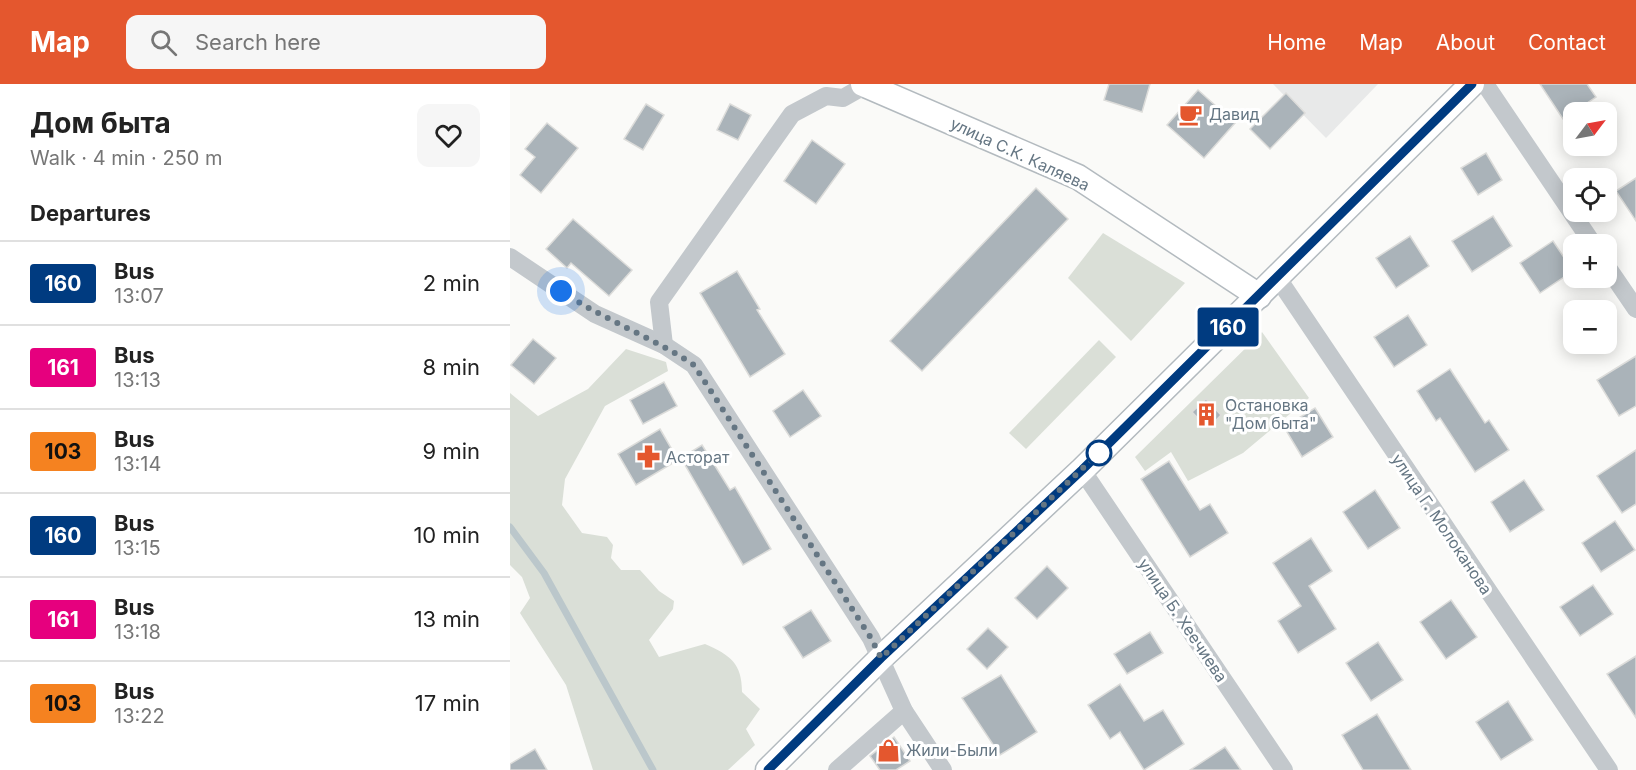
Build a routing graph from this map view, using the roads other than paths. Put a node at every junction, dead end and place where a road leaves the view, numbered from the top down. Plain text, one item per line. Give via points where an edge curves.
1 (1472, 84) edge
2 (1485, 84) edge
3 (864, 85) edge
4 (1586, 234) edge
5 (510, 257) edge
6 (1277, 277) junction
7 (1617, 281) edge
8 (1259, 297) junction
9 (1636, 309) edge
10 (664, 345) junction
11 (1082, 470) junction
12 (881, 658) junction
13 (904, 711) junction
14 (768, 770) edge
15 (837, 770) edge
16 (943, 770) edge
17 (1284, 770) edge
18 (1609, 770) edge

1 - 6 main road
2 - 4 street
3 - 8 main road, улица С.К. Каляева via 1078,177
3 - 10 street via 843,98 826,96 792,114 659,302
5 - 10 street via 595,314
6 - 8 main road
6 - 18 street, улица Г. Молоканова
7 - 9 street
8 - 11 main road
10 - 12 street via 694,365
11 - 12 main road
11 - 17 street, улица Б. Хеечиева
12 - 13 street
12 - 14 main road
13 - 15 street
13 - 16 street

